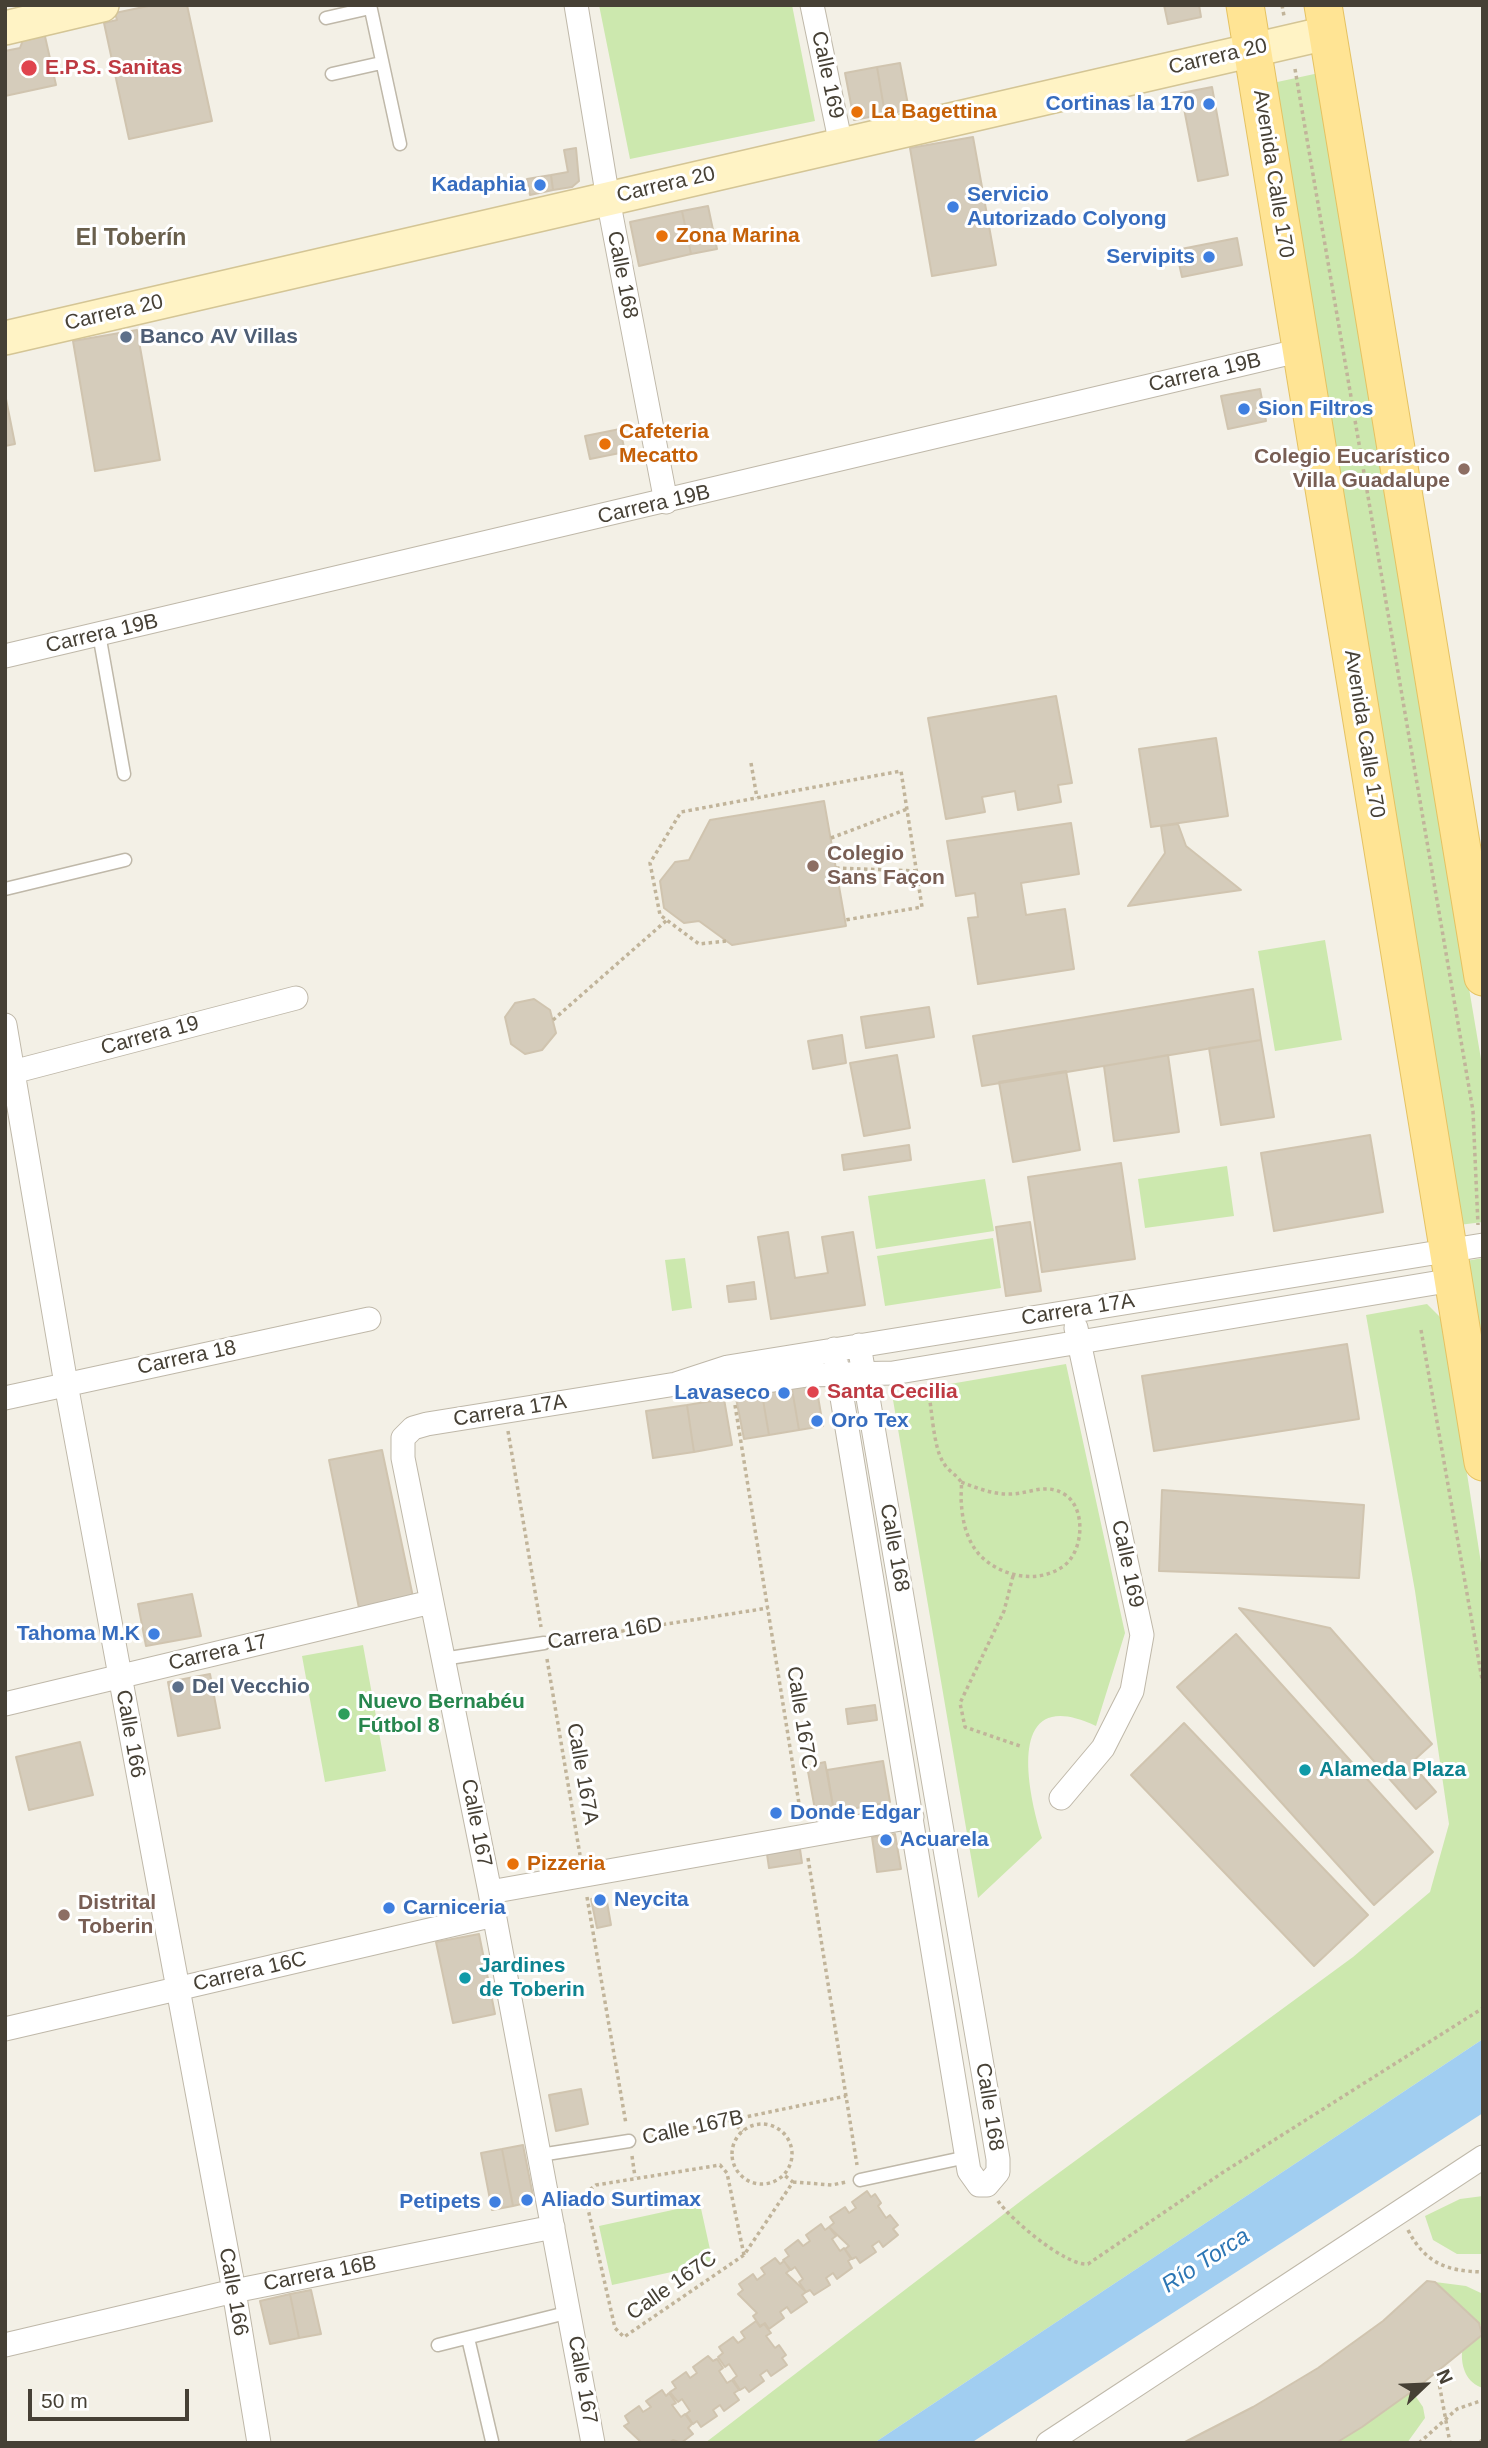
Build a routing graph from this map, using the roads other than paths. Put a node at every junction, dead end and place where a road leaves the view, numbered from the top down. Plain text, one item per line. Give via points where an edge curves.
1 (102, 5) edge
2 (576, 5) edge
3 (812, 5) edge
4 (1245, 5) edge
5 (370, 7) edge
6 (326, 18) dead end
7 (1325, 19) edge
8 (5, 29) edge
9 (1253, 49) junction
10 (381, 63) junction
11 (332, 74) dead end
12 (400, 144) dead end
13 (841, 145) junction
14 (608, 199) junction
15 (5, 338) edge
16 (1301, 351) junction
17 (666, 502) junction
18 (99, 634) junction
19 (5, 656) edge
20 (124, 774) dead end
21 (125, 860) dead end
22 (5, 889) edge
23 (1483, 977) edge
24 (296, 998) dead end
25 (5, 1025) edge
26 (10, 1073) edge
27 (1466, 1255) edge
28 (1072, 1311) junction
29 (369, 1319) dead end
30 (1079, 1342) junction
31 (859, 1345) junction
32 (834, 1349) junction
33 (863, 1373) junction
34 (838, 1374) junction
35 (66, 1384) junction
36 (676, 1384) junction
37 (5, 1398) edge
38 (427, 1424) joint
39 (1483, 1462) edge
40 (431, 1602) junction
41 (544, 1643) road end
42 (443, 1659) junction
43 (120, 1676) junction
44 (5, 1704) edge
45 (1061, 1798) dead end
46 (912, 1817) junction
47 (490, 1892) junction
48 (494, 1915) junction
49 (178, 1988) junction
50 (5, 2029) edge
51 (629, 2141) road end
52 (540, 2155) junction
53 (967, 2157) junction
54 (1483, 2157) edge
55 (1483, 2178) edge
56 (860, 2180) road end
57 (1428, 2192) junction
58 (554, 2227) junction
59 (234, 2291) junction
60 (570, 2312) junction
61 (468, 2338) junction
62 (5, 2345) edge
63 (438, 2345) dead end
64 (492, 2441) edge
65 (259, 2443) edge
66 (593, 2443) edge
67 (1048, 2443) edge

1 - 8 main road
2 - 14 street, Calle 168
3 - 13 street, Calle 169
4 - 9 main road, Avenida Calle 170
5 - 6 lane
5 - 10 lane
7 - 9 main road, Carrera 20
7 - 23 main road
9 - 13 main road, Carrera 20
9 - 16 main road, Avenida Calle 170
10 - 11 lane
10 - 12 lane
13 - 14 main road, Carrera 20
14 - 15 main road, Carrera 20
14 - 17 street, Calle 168
16 - 17 street, Carrera 19B
16 - 27 main road, Avenida Calle 170
17 - 18 street, Carrera 19B
18 - 19 street, Carrera 19B
18 - 20 lane
21 - 22 lane
24 - 26 street, Carrera 19
25 - 26 street, Calle 166
26 - 35 street, Calle 166
27 - 28 street, Carrera 17A
27 - 30 street, Carrera 17A
27 - 39 main road, Avenida Calle 170
28 - 30 street, Calle 169
28 - 31 street, Carrera 17A
29 - 35 street, Carrera 18
30 - 33 street, Carrera 17A via 893,1373
30 - 45 street, Calle 169 via 1142,1635 1132,1691 1103,1748
31 - 32 street, Carrera 17A
31 - 33 street, Calle 168
32 - 34 street, Calle 168
32 - 36 street, Carrera 17A via 728,1367
33 - 34 street, Carrera 17A
33 - 53 street, Calle 168 via 998,2172 987,2185 979,2185 973,2180
34 - 36 street, Carrera 17A via 732,1386
34 - 46 street, Calle 168
35 - 37 street, Carrera 18
35 - 43 street, Calle 166
36 - 38 street, Carrera 17A
38 - 40 street, Calle 167 via 413,1428 403,1438 403,1458
40 - 42 street, Calle 167
40 - 43 street, Carrera 17
41 - 42 lane, Carrera 16D
42 - 47 street, Calle 167
43 - 44 street, Carrera 17
43 - 49 street, Calle 166
46 - 47 street
46 - 53 street, Calle 168
47 - 48 street, Calle 167
48 - 49 street, Carrera 16C
48 - 52 street, Calle 167
49 - 50 street, Carrera 16C
49 - 59 street, Calle 166
51 - 52 lane, Calle 167B
52 - 58 street, Calle 167
53 - 56 lane
54 - 57 street
55 - 57 street
57 - 67 street
58 - 59 street, Carrera 16B
58 - 60 street, Calle 167
59 - 62 street, Carrera 16B
59 - 65 street, Calle 166
60 - 61 lane
60 - 66 street, Calle 167
61 - 63 lane
61 - 64 lane

